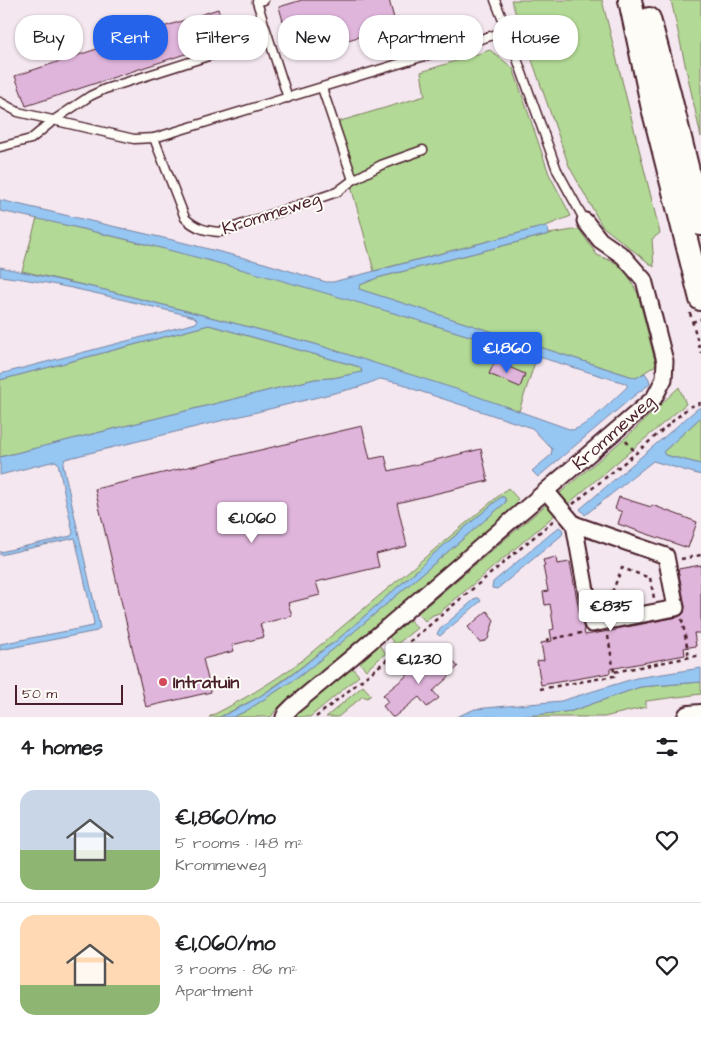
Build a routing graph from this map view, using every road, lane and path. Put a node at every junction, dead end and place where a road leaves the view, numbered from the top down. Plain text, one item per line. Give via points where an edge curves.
1 (264, 0) edge
2 (495, 0) edge
3 (630, 0) edge
4 (643, 0) edge
5 (261, 15) edge
6 (501, 15) edge
7 (493, 36) edge
8 (268, 37) edge
9 (196, 60) edge
10 (518, 60) edge
11 (322, 88) junction
12 (288, 98) junction
13 (0, 102) edge
14 (54, 120) junction
15 (154, 138) junction
16 (0, 147) edge
17 (423, 150) dead end
18 (353, 180) junction
19 (585, 221) joint
20 (701, 224) edge
21 (698, 276) edge
22 (701, 299) edge
23 (701, 319) edge
24 (701, 353) edge
25 (701, 402) edge
26 (546, 491) junction
27 (564, 511) junction
28 (574, 524) junction
29 (701, 555) edge
30 (667, 561) junction
31 (589, 632) dead end
32 (546, 640) dead end
33 (701, 655) edge
34 (540, 689) dead end
35 (701, 716) edge
36 (284, 717) edge
37 (316, 717) edge
38 (690, 717) edge

1 - 5 lane via 257,2
2 - 6 lane, Krommeweg
3 - 21 street via 652,104
4 - 20 street
7 - 11 lane
8 - 12 lane
9 - 14 lane via 105,89
10 - 19 lane, Krommeweg via 557,170
11 - 12 lane
11 - 18 lane
12 - 15 lane
13 - 14 lane via 18,112
14 - 15 lane via 134,139
14 - 16 lane via 31,139
15 - 18 lane, Krommeweg via 185,218 192,225 208,231 220,232 336,192
17 - 18 lane, Krommeweg via 381,165
19 - 26 street, Krommeweg via 600,240 623,256 644,280 665,361 664,379 654,398
21 - 22 street
23 - 24 path via 692,322
25 - 27 path, Krommeweg via 689,407
26 - 27 street
26 - 36 street, Krommeweg
27 - 28 street
27 - 37 path, Krommeweg
28 - 30 street via 666,556
28 - 30 street via 592,624 676,608
29 - 30 path
31 - 32 path
33 - 34 path via 614,672 614,676
35 - 38 street

